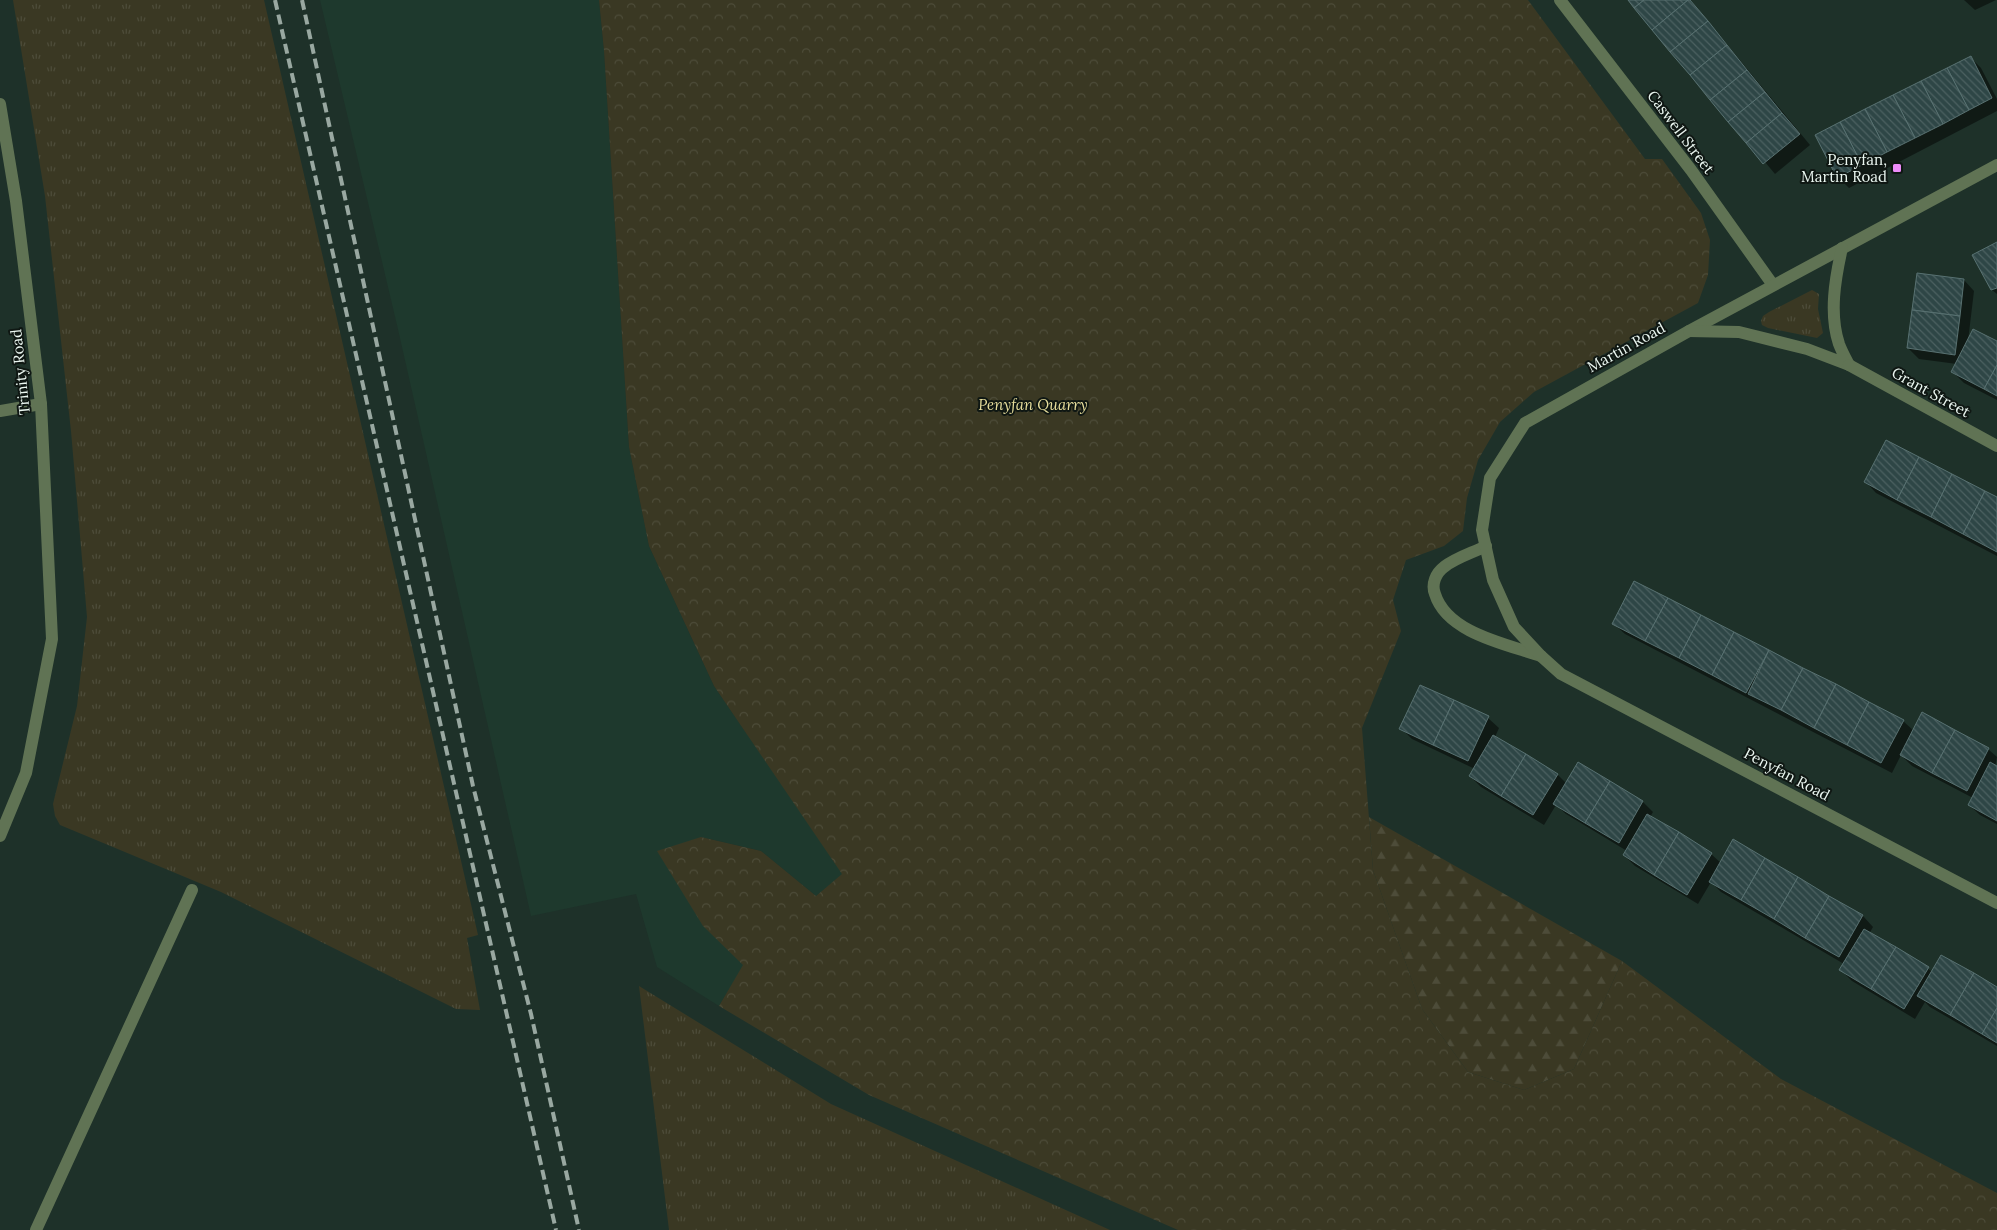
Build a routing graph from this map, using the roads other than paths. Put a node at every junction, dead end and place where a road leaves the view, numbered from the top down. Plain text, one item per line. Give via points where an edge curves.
1 (1560, 0) edge
2 (0, 104) edge
3 (1997, 165) edge
4 (1842, 248) junction
5 (1773, 286) junction
6 (1689, 330) junction
7 (1849, 366) junction
8 (41, 404) junction
9 (0, 411) edge
10 (1997, 446) edge
11 (1486, 546) junction
12 (1540, 656) junction
13 (1561, 674) joint
14 (0, 836) edge
15 (192, 890) dead end
16 (1997, 903) edge
17 (36, 1230) edge

1 - 5 street, Caswell Street via 1691,170
2 - 8 street, Trinity Road via 16,200
3 - 4 street, Martin Road
4 - 5 street, Martin Road
4 - 7 street via 1834,282 1835,317 1839,344
5 - 6 street, Martin Road
6 - 7 street, Grant Street via 1739,332 1808,349
6 - 11 street, Martin Road via 1525,423 1490,478 1482,530
7 - 10 street, Grant Street
8 - 9 street
8 - 14 street, Trinity Road via 52,639 26,773
11 - 12 street, Martin Road via 1493,580 1514,627
11 - 12 street via 1443,567 1434,580 1439,605 1447,616 1462,626
12 - 13 street, Martin Road
13 - 16 street, Penyfan Road
15 - 17 street

